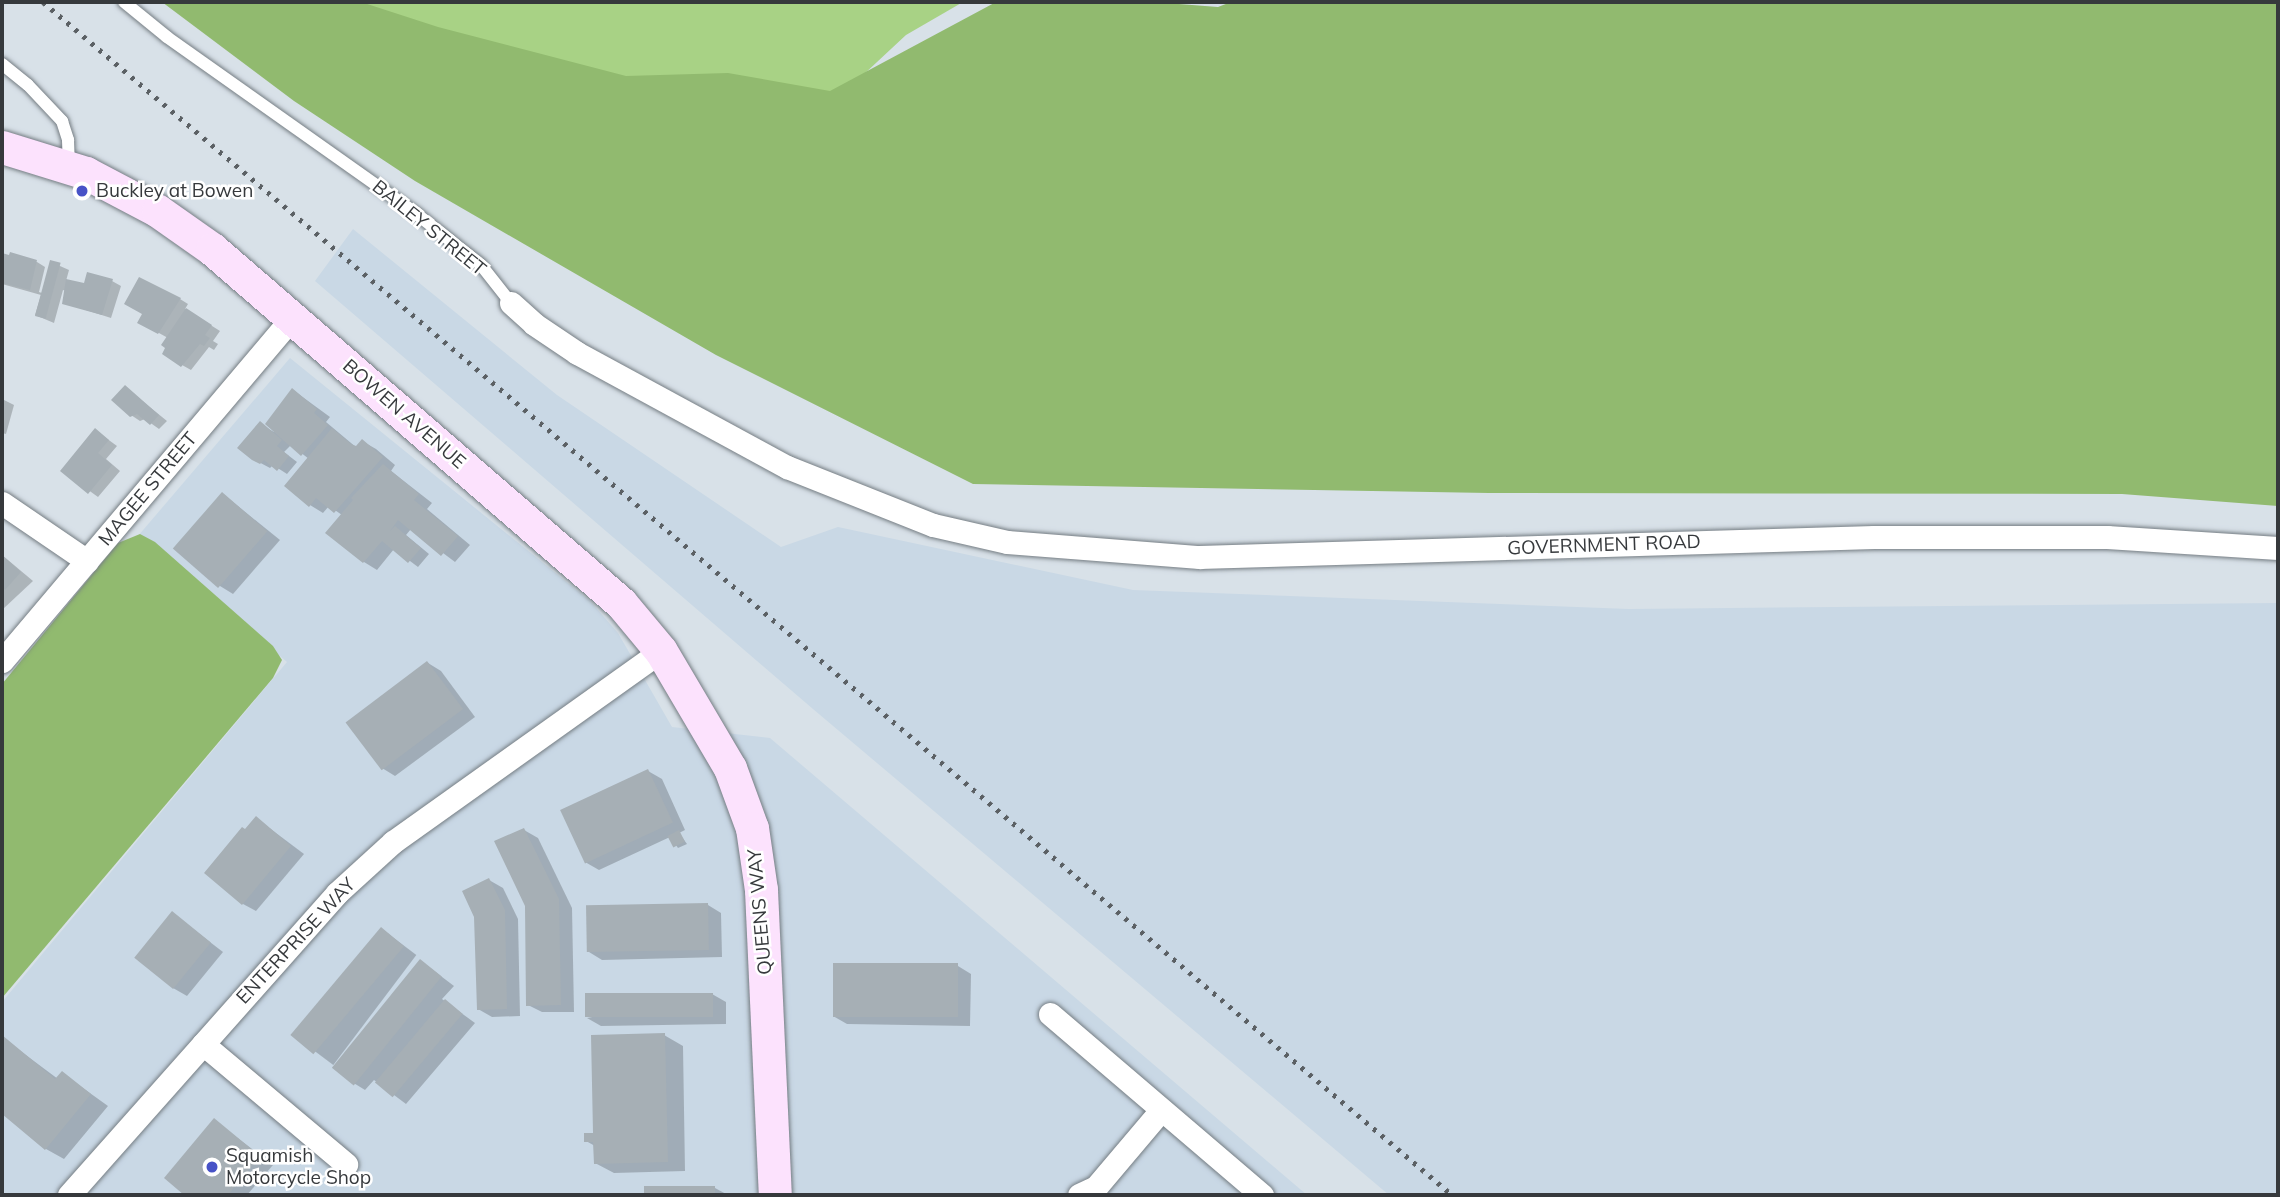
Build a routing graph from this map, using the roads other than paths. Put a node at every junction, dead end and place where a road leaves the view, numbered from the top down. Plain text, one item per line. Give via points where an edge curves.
1 (124, 2) edge
2 (2, 64) edge
3 (2, 147) edge
4 (69, 168) junction
5 (510, 303) joint
6 (293, 317) junction
7 (2, 503) edge
8 (933, 525) joint
9 (2278, 548) edge
10 (87, 561) junction
11 (662, 651) junction
12 (2, 661) edge
13 (1050, 1014) dead end
14 (203, 1044) junction
15 (1161, 1110) junction
16 (346, 1164) dead end
17 (69, 1195) edge
18 (775, 1195) edge
19 (1079, 1195) edge
20 (1262, 1195) edge

1 - 5 lane, BAILEY STREET via 418,215 481,265
2 - 4 lane via 62,121
3 - 4 street, BOWEN AVENUE
4 - 6 street, BOWEN AVENUE via 131,195 212,249
5 - 8 street, BAILEY STREET via 577,353 786,467
6 - 10 street, MAGEE STREET
6 - 11 street, BOWEN AVENUE via 621,603
7 - 10 street
8 - 9 street, GOVERNMENT ROAD via 1007,542 1199,556 1874,537 2107,537
10 - 12 street, MAGEE STREET
11 - 14 street, ENTERPRISE WAY via 393,842 337,893
11 - 18 street, QUEENS WAY via 730,768 752,828 761,890
13 - 15 street
14 - 16 street
14 - 17 street, ENTERPRISE WAY
15 - 19 street via 1096,1187
15 - 20 street

